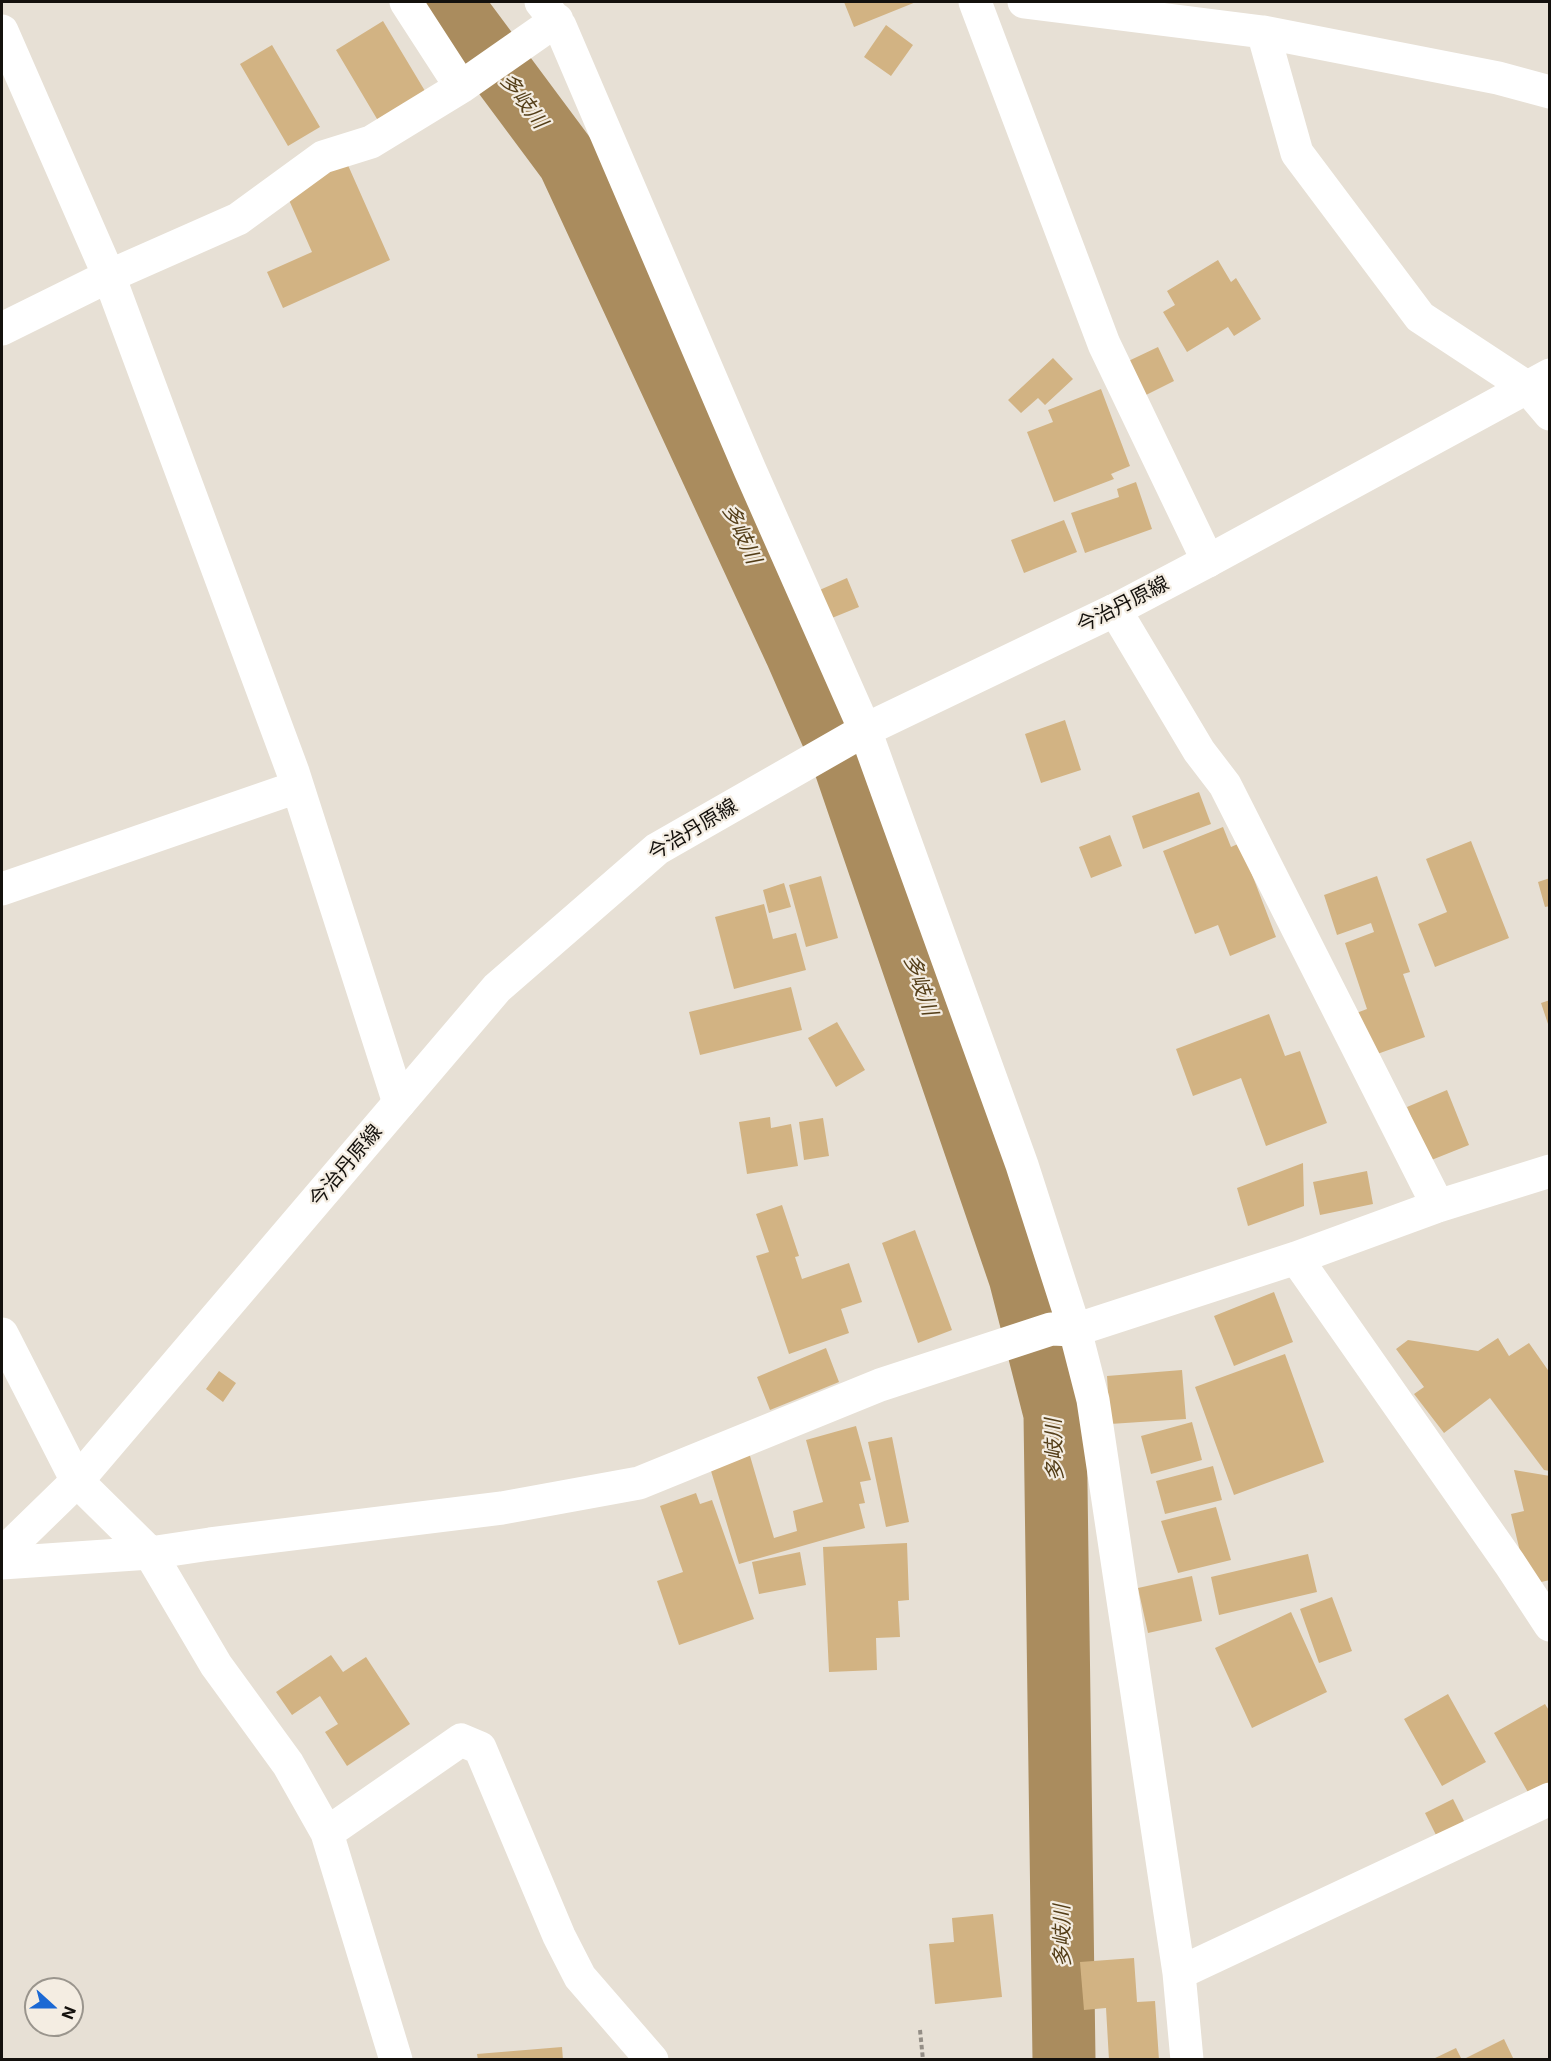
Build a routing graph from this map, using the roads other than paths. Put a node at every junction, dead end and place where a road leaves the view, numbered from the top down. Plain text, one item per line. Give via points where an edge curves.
1 (406, 2) edge
2 (975, 2) edge
3 (1024, 2) edge
4 (549, 11) edge
5 (2, 31) edge
6 (1263, 32) junction
7 (461, 87) junction
8 (1550, 92) edge
9 (109, 276) junction
10 (2, 329) edge
11 (1539, 382) edge
12 (1550, 414) edge
13 (1208, 561) junction
14 (1115, 610) junction
15 (865, 730) junction
16 (297, 787) junction
17 (2, 889) edge
18 (399, 1103) junction
19 (1550, 1171) edge
20 (1438, 1206) junction
21 (1296, 1258) junction
22 (1076, 1330) junction
23 (2, 1334) edge
24 (77, 1481) junction
25 (150, 1553) junction
26 (2, 1554) edge
27 (2, 1563) edge
28 (1550, 1625) edge
29 (1550, 1799) edge
30 (327, 1833) junction
31 (1179, 1973) junction
32 (396, 2060) edge
33 (652, 2060) edge
34 (1187, 2060) edge

1 - 7 street
2 - 13 street via 1104,344
3 - 6 street
4 - 7 street
4 - 15 street
5 - 9 street
6 - 8 street via 1498,78
6 - 11 street via 1297,153 1420,317
7 - 9 street via 371,142 323,157 238,219
9 - 10 street
9 - 16 street
11 - 12 street
11 - 13 street, 今治丹原線
13 - 14 street, 今治丹原線
14 - 15 street, 今治丹原線
14 - 20 street via 1200,751 1225,785
15 - 18 street, 今治丹原線 via 657,849 497,988
15 - 22 street via 1022,1166
16 - 17 street
16 - 18 street
18 - 24 street, 今治丹原線
19 - 20 street
20 - 21 street
21 - 22 street
21 - 28 street
22 - 25 street via 1051,1329 880,1385 639,1483 502,1508
22 - 31 street via 1093,1400
23 - 24 street
24 - 25 street
24 - 26 street, 今治丹原線
25 - 27 street
25 - 30 street via 216,1665 288,1764
29 - 31 street
30 - 32 street
30 - 33 street via 460,1740 480,1748 580,1977
31 - 34 street

